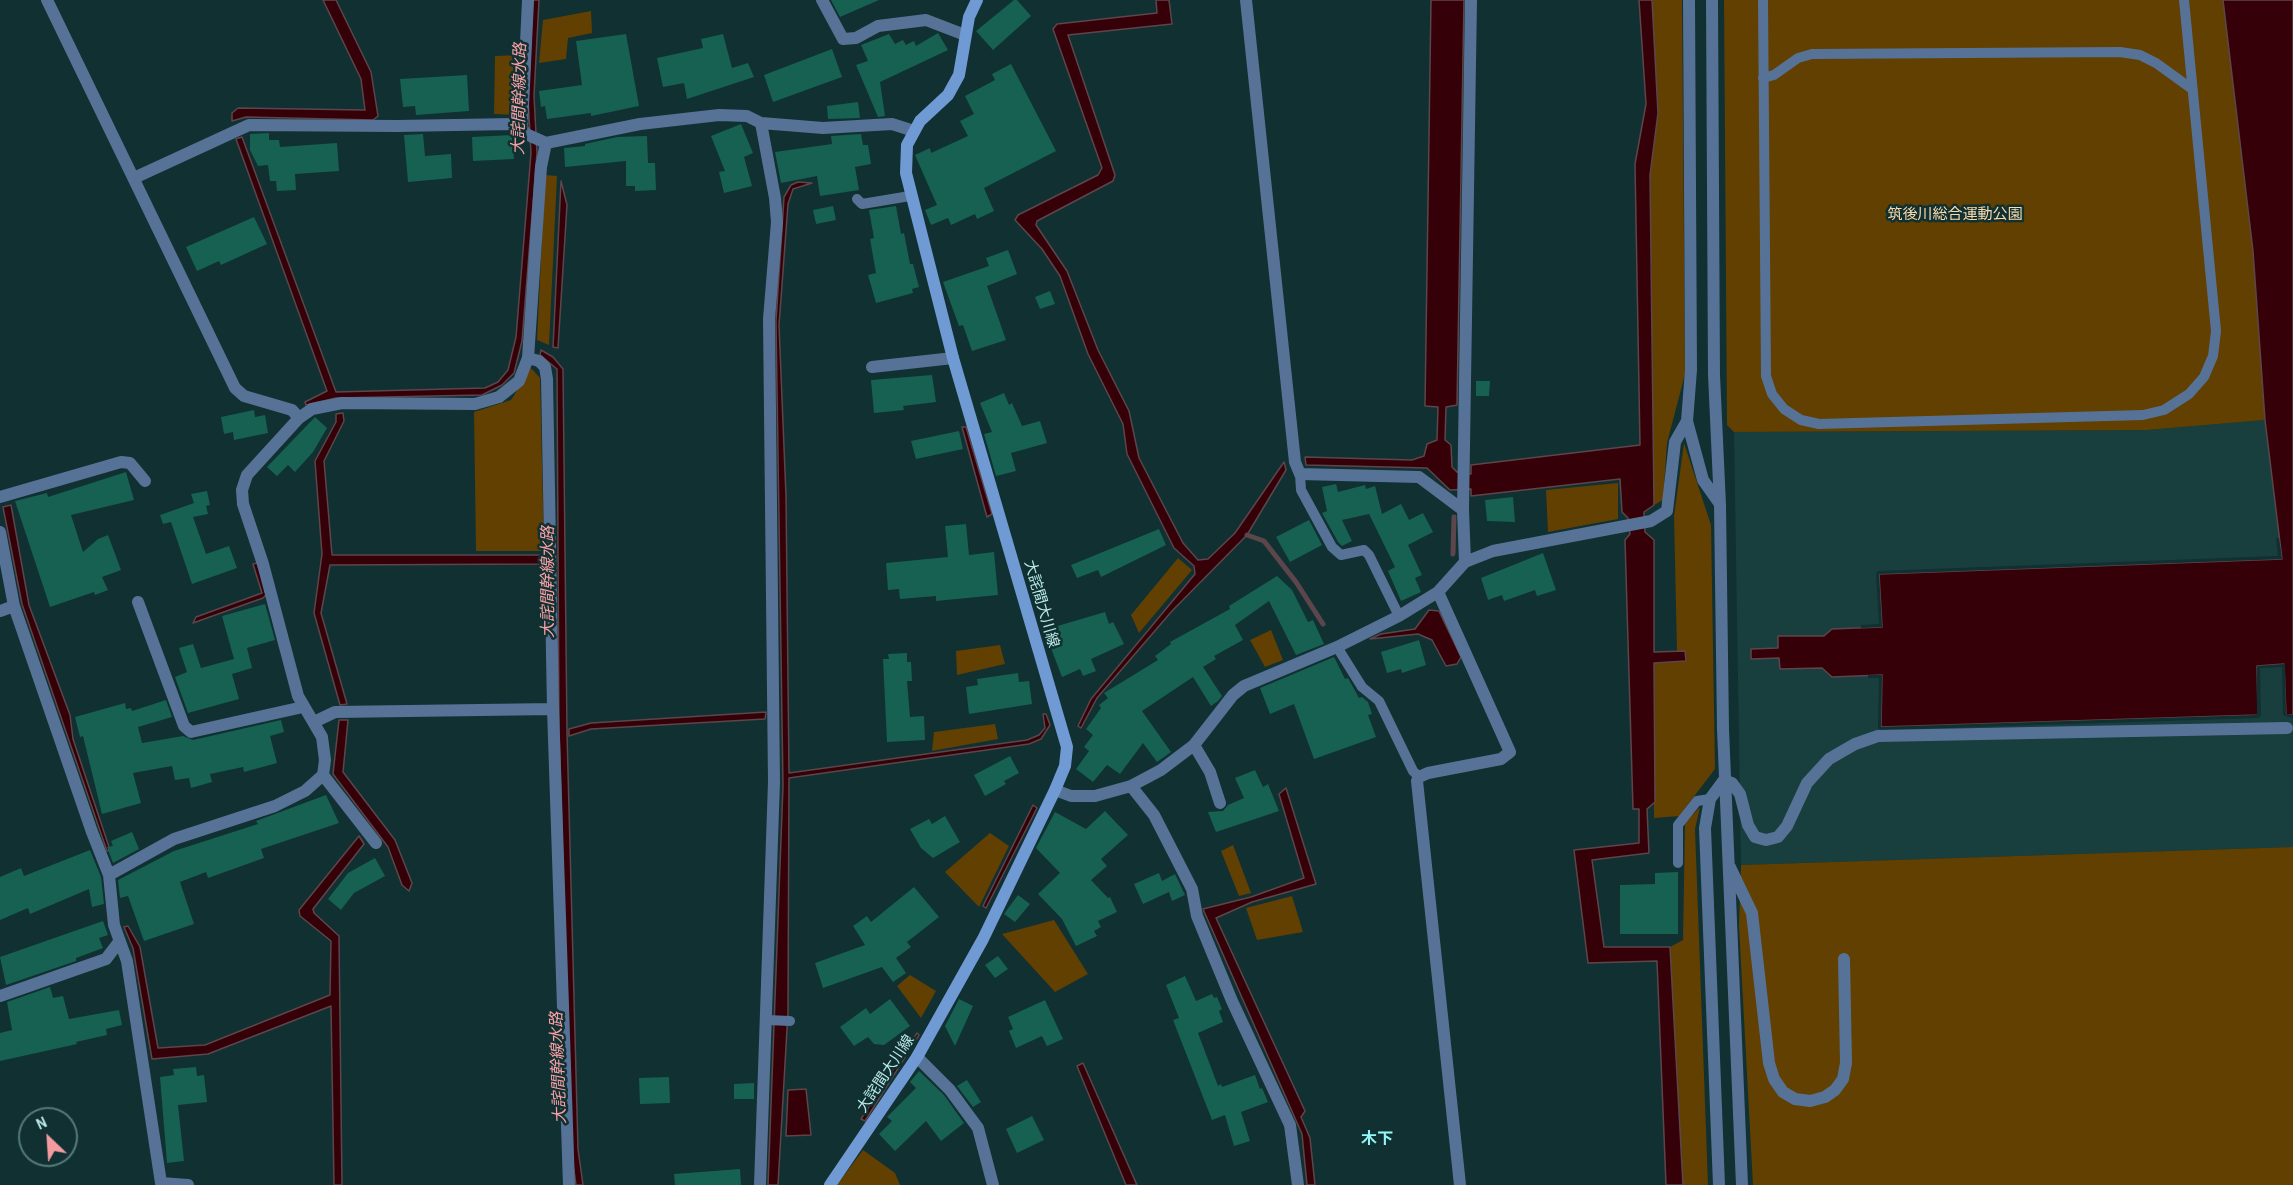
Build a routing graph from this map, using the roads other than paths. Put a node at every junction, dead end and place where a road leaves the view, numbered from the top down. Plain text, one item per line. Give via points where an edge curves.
1 (47, 0) edge
2 (528, 0) edge
3 (822, 0) edge
4 (977, 0) edge
5 (1246, 0) edge
6 (1471, 0) edge
7 (1689, 0) edge
8 (1712, 0) edge
9 (1763, 0) edge
10 (2184, 0) edge
11 (965, 35) junction
12 (1763, 78) junction
13 (2192, 89) junction
14 (761, 123) junction
15 (524, 131) junction
16 (914, 131) junction
17 (543, 141) junction
18 (134, 178) junction
19 (910, 196) junction
20 (857, 199) dead end
21 (528, 358) junction
22 (953, 358) junction
23 (872, 368) dead end
24 (299, 418) junction
25 (1687, 421) junction
26 (1300, 474) junction
27 (145, 481) dead end
28 (0, 497) edge
29 (1464, 504) junction
30 (1720, 505) junction
31 (0, 532) edge
32 (1465, 562) junction
33 (1438, 592) junction
34 (138, 602) dead end
35 (14, 606) junction
36 (0, 611) edge
37 (1399, 616) junction
38 (1337, 646) junction
39 (303, 707) junction
40 (553, 709) junction
41 (314, 722) junction
42 (2287, 728) dead end
43 (1194, 745) junction
44 (322, 774) junction
45 (1419, 777) junction
46 (1724, 780) junction
47 (1131, 786) junction
48 (1055, 790) junction
49 (1710, 799) junction
50 (1220, 803) dead end
51 (376, 843) dead end
52 (1678, 863) dead end
53 (1728, 863) junction
54 (110, 876) junction
55 (119, 942) junction
56 (1844, 959) dead end
57 (0, 996) edge
58 (767, 1020) junction
59 (790, 1022) dead end
60 (917, 1057) junction
61 (188, 1185) edge
62 (569, 1185) edge
63 (760, 1185) edge
64 (830, 1185) edge
65 (993, 1185) edge
66 (1298, 1185) edge
67 (1461, 1185) edge
68 (1719, 1185) edge
69 (1742, 1185) edge

1 - 18 street
2 - 15 street
3 - 11 street via 843,39 856,38 878,26 926,20
4 - 11 main road, 大詫間大川線
5 - 26 street via 1295,462
6 - 29 street
7 - 25 street via 1691,370
8 - 30 street via 1714,375
9 - 12 lane
10 - 13 lane
11 - 16 main road, 大詫間大川線 via 958,75 948,95
12 - 13 lane via 1812,54 2120,52 2156,63
12 - 13 lane via 1766,376 1772,394 1784,410 1801,420 1820,424 2143,415 2164,410 2189,394 2204,376 2213,356 2216,331
14 - 16 street via 823,128 892,124
14 - 17 street via 747,116 719,115
14 - 58 street via 777,222 769,319 774,782
15 - 17 street
15 - 18 street via 504,123 249,125
16 - 19 main road, 大詫間大川線 via 907,145
17 - 21 street
18 - 24 street via 235,388 244,396 292,410
19 - 20 lane via 862,204
19 - 22 main road, 大詫間大川線
21 - 24 street via 519,381 499,397 483,401 342,403 312,409
21 - 40 street via 539,361 548,379
22 - 23 street
22 - 48 main road, 大詫間大川線 via 1064,730 1065,766
24 - 39 street via 247,475 242,490
25 - 30 street via 1703,480
25 - 32 street via 1675,442 1667,511 1651,521 1493,551
26 - 29 street via 1419,477
26 - 37 lane via 1301,490 1332,547 1341,555 1364,550 1369,555
27 - 28 street via 130,464 121,462
29 - 32 street
30 - 46 street
31 - 35 street
32 - 33 street
33 - 37 street
33 - 45 street via 1510,752 1501,759
34 - 39 street via 184,726 192,732
35 - 36 street
35 - 54 street
37 - 38 street
38 - 43 street via 1244,686 1233,694
38 - 45 lane via 1362,687 1379,701
39 - 41 street
40 - 41 street via 335,712
40 - 62 street
41 - 44 street via 322,737
42 - 46 street via 1878,736 1829,759 1807,783 1787,826 1778,837 1766,840 1755,837 1740,794 1732,783
43 - 47 street
43 - 50 street via 1210,772
44 - 51 street
44 - 54 street via 305,791 275,806 174,839
45 - 67 street
46 - 49 street
46 - 53 street
47 - 48 street via 1095,796 1071,796
47 - 66 street via 1154,815 1192,889 1197,916 1232,1001 1290,1125
48 - 60 main road, 大詫間大川線 via 983,939
49 - 52 lane via 1697,801 1678,825
49 - 68 street via 1705,828
53 - 56 street via 1752,913 1769,1064 1783,1092 1795,1099 1825,1097 1843,1079
53 - 69 street
54 - 55 street
55 - 57 street via 106,959
55 - 61 street via 127,961 161,1183
58 - 59 lane
58 - 63 street
60 - 64 main road, 大詫間大川線
60 - 65 street via 950,1090 978,1128

